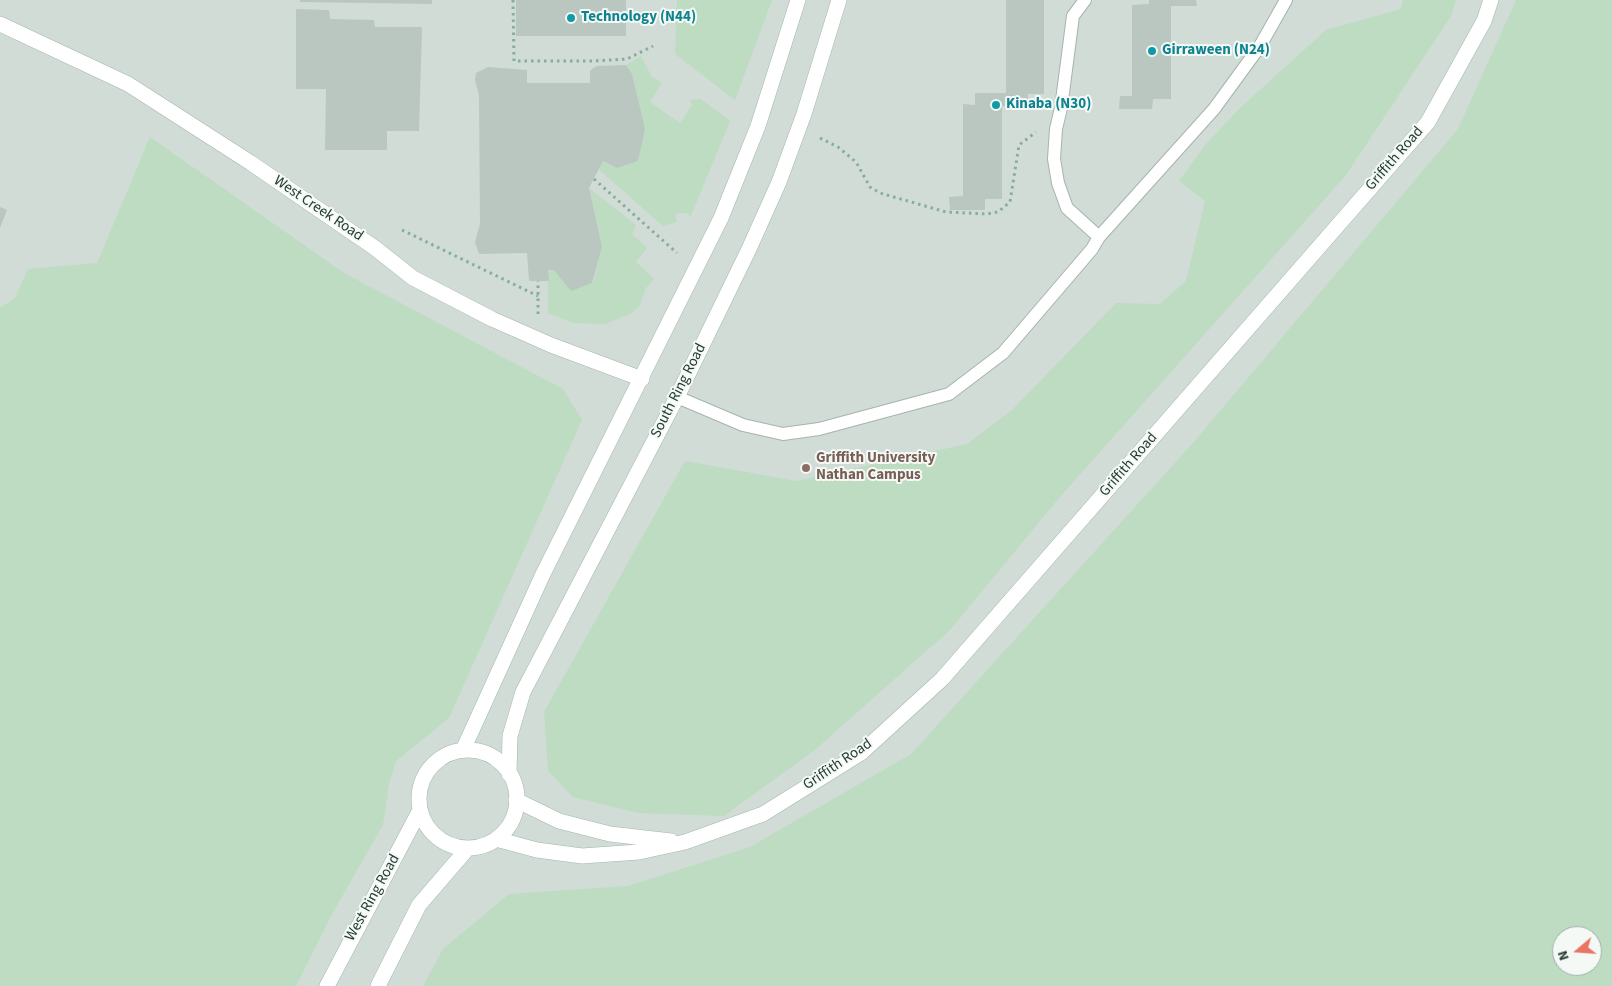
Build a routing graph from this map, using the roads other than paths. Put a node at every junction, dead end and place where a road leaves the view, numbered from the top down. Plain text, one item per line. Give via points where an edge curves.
1 (798, 0) edge
2 (839, 0) edge
3 (1085, 0) edge
4 (1286, 0) edge
5 (1491, 0) edge
6 (0, 24) edge
7 (1100, 237) junction
8 (642, 379) junction
9 (677, 397) junction
10 (462, 750) junction
11 (510, 774) junction
12 (516, 800) junction
13 (420, 810) junction
14 (496, 839) junction
15 (685, 842) junction
16 (468, 848) junction
17 (327, 986) edge
18 (378, 986) edge

1 - 8 street via 758,126 721,218
2 - 9 street, South Ring Road via 779,182 750,249
3 - 7 lane via 1073,16 1054,159 1067,208
4 - 7 lane via 1260,46 1214,109
5 - 15 street, Griffith Road via 1484,21 1428,122 942,679 861,753 763,814
6 - 8 street, West Creek Road via 128,84 375,248 413,278 492,319
7 - 9 lane via 1003,353 949,394 819,429 783,434 743,425
8 - 10 street via 543,574
9 - 11 street, South Ring Road via 523,692 510,736
10 - 11 street via 489,756
10 - 13 street via 433,764 419,794
11 - 12 street
12 - 14 street via 514,815
12 - 15 street, Griffith Road via 559,821 610,834
13 - 16 street via 427,826 438,838 452,846
13 - 17 street, West Ring Road
14 - 15 street, Griffith Road via 537,850 582,856 638,852
14 - 16 street via 483,846
16 - 18 street via 419,905

